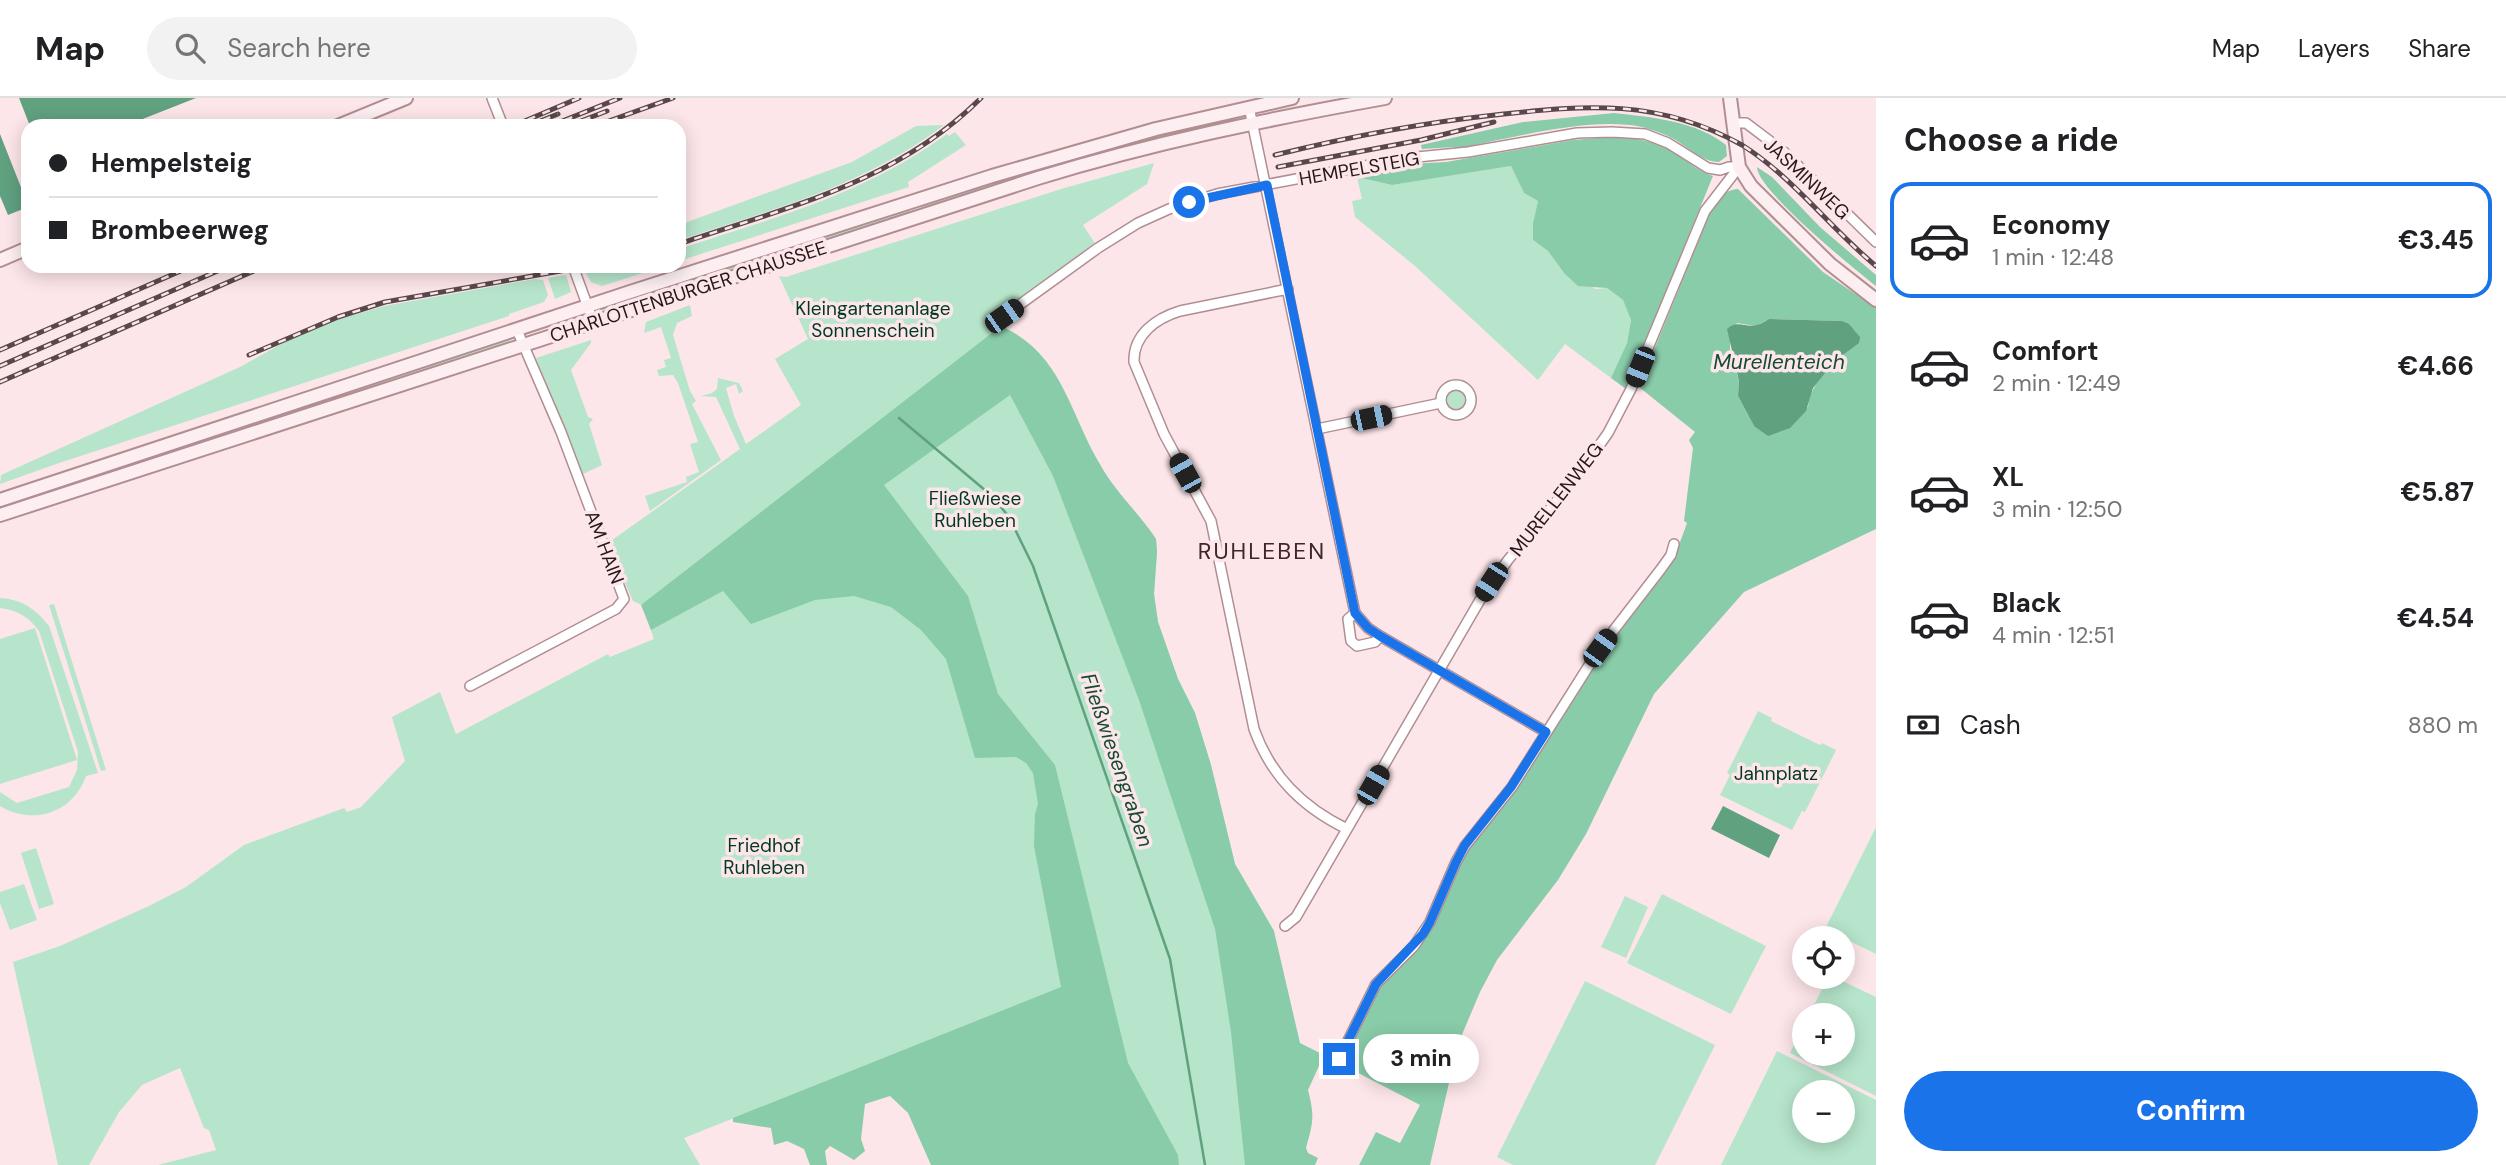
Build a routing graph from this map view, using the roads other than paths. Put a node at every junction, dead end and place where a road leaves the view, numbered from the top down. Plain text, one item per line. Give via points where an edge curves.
1 (406, 98) edge
2 (492, 98) edge
3 (1292, 98) edge
4 (1385, 98) edge
5 (1730, 98) edge
6 (1249, 107) junction
7 (355, 119) edge
8 (500, 119) edge
9 (1253, 123) junction
10 (1735, 123) junction
11 (1739, 167) junction
12 (1267, 185) junction
13 (1876, 242) edge
14 (21, 251) edge
15 (0, 260) edge
16 (575, 273) edge
17 (1288, 289) junction
18 (1876, 300) edge
19 (587, 306) junction
20 (1004, 316) dead end
21 (593, 321) junction
22 (517, 330) junction
23 (523, 344) junction
24 (1441, 402) dead end
25 (1317, 429) junction
26 (0, 500) edge
27 (0, 515) edge
28 (1674, 544) dead end
29 (1355, 613) junction
30 (1380, 636) junction
31 (1440, 669) junction
32 (470, 687) dead end
33 (1546, 732) junction
34 (1347, 829) junction
35 (1285, 926) dead end
36 (1339, 1059) dead end

1 - 7 main road
2 - 8 street
3 - 6 main road, CHARLOTTENBURGER CHAUSSEE
4 - 9 main road, CHARLOTTENBURGER CHAUSSEE
5 - 10 main road
6 - 9 street
6 - 19 main road, CHARLOTTENBURGER CHAUSSEE via 1073,152
9 - 12 street
9 - 21 main road, CHARLOTTENBURGER CHAUSSEE via 1052,174
10 - 11 main road
10 - 13 street, JASMINWEG via 1746,123 1783,151
11 - 12 street, HEMPELSTEIG via 1708,168 1645,134 1612,132 1407,158
11 - 18 main road via 1751,186 1820,254
11 - 31 street, MURELLENWEG via 1704,211 1632,389 1608,433 1491,582
12 - 17 street
12 - 20 street, HEMPELSTEIG via 1198,199 1148,218
14 - 15 main road
16 - 19 street
17 - 25 street
17 - 34 street via 1163,317 1142,335 1134,362 1164,435 1211,521 1260,745 1291,791
19 - 21 street
19 - 22 main road, CHARLOTTENBURGER CHAUSSEE
21 - 23 main road, CHARLOTTENBURGER CHAUSSEE
22 - 23 street, AM HAIN
22 - 26 main road, CHARLOTTENBURGER CHAUSSEE
23 - 27 main road, CHARLOTTENBURGER CHAUSSEE
23 - 32 street, AM HAIN via 624,599 616,609
24 - 25 street
25 - 29 street
28 - 33 street via 1671,555 1600,648
29 - 30 street
29 - 30 street via 1348,619 1357,646 1375,642
30 - 31 street
31 - 33 street
31 - 34 street, MURELLENWEG
33 - 36 street via 1511,787 1465,845 1423,934 1376,984
34 - 35 street, MURELLENWEG via 1296,917

